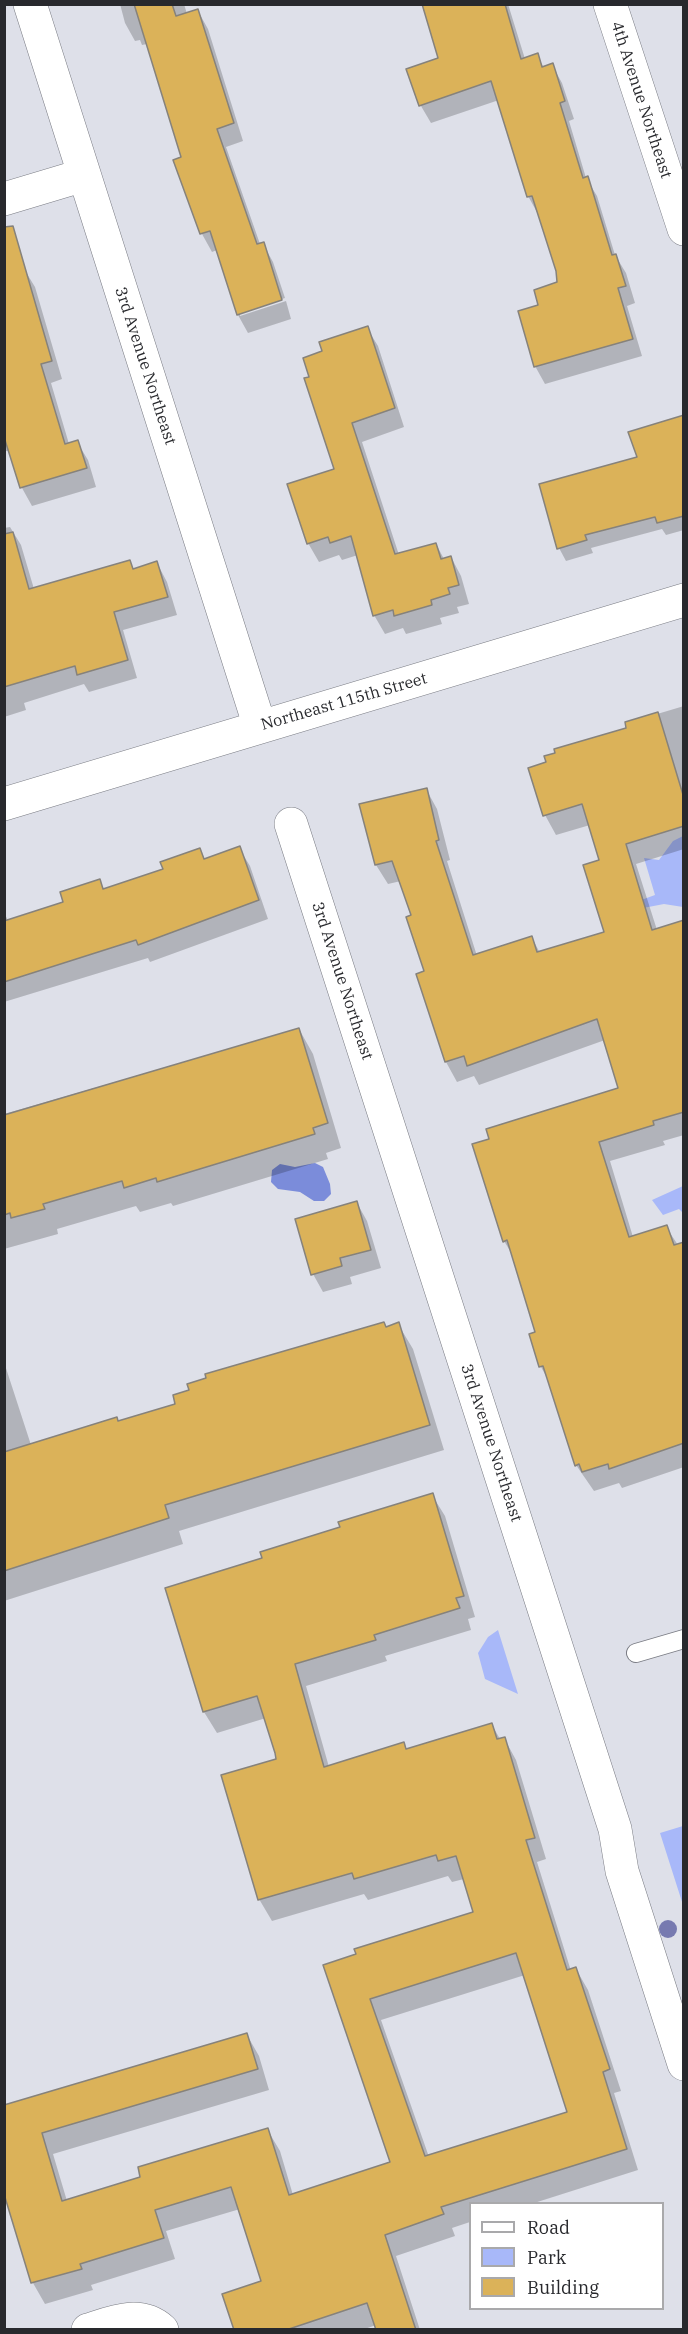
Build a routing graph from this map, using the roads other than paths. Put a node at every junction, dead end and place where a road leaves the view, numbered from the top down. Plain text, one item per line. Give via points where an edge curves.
1 (30, 4) edge
2 (610, 4) edge
3 (84, 175) junction
4 (4, 199) edge
5 (684, 229) edge
6 (684, 600) edge
7 (260, 727) junction
8 (4, 804) edge
9 (291, 824) dead end
10 (684, 1639) edge
11 (636, 1653) dead end
12 (684, 2064) edge
13 (155, 2325) edge
14 (88, 2330) edge

1 - 3 street, 3rd Avenue Northeast
2 - 5 street, 4th Avenue Northeast
3 - 4 street
3 - 7 street, 3rd Avenue Northeast
6 - 7 street, Northeast 115th Street
7 - 8 street, Northeast 115th Street
9 - 12 street, 3rd Avenue Northeast via 611,1818 622,1871
10 - 11 lane
13 - 14 street via 126,2319

